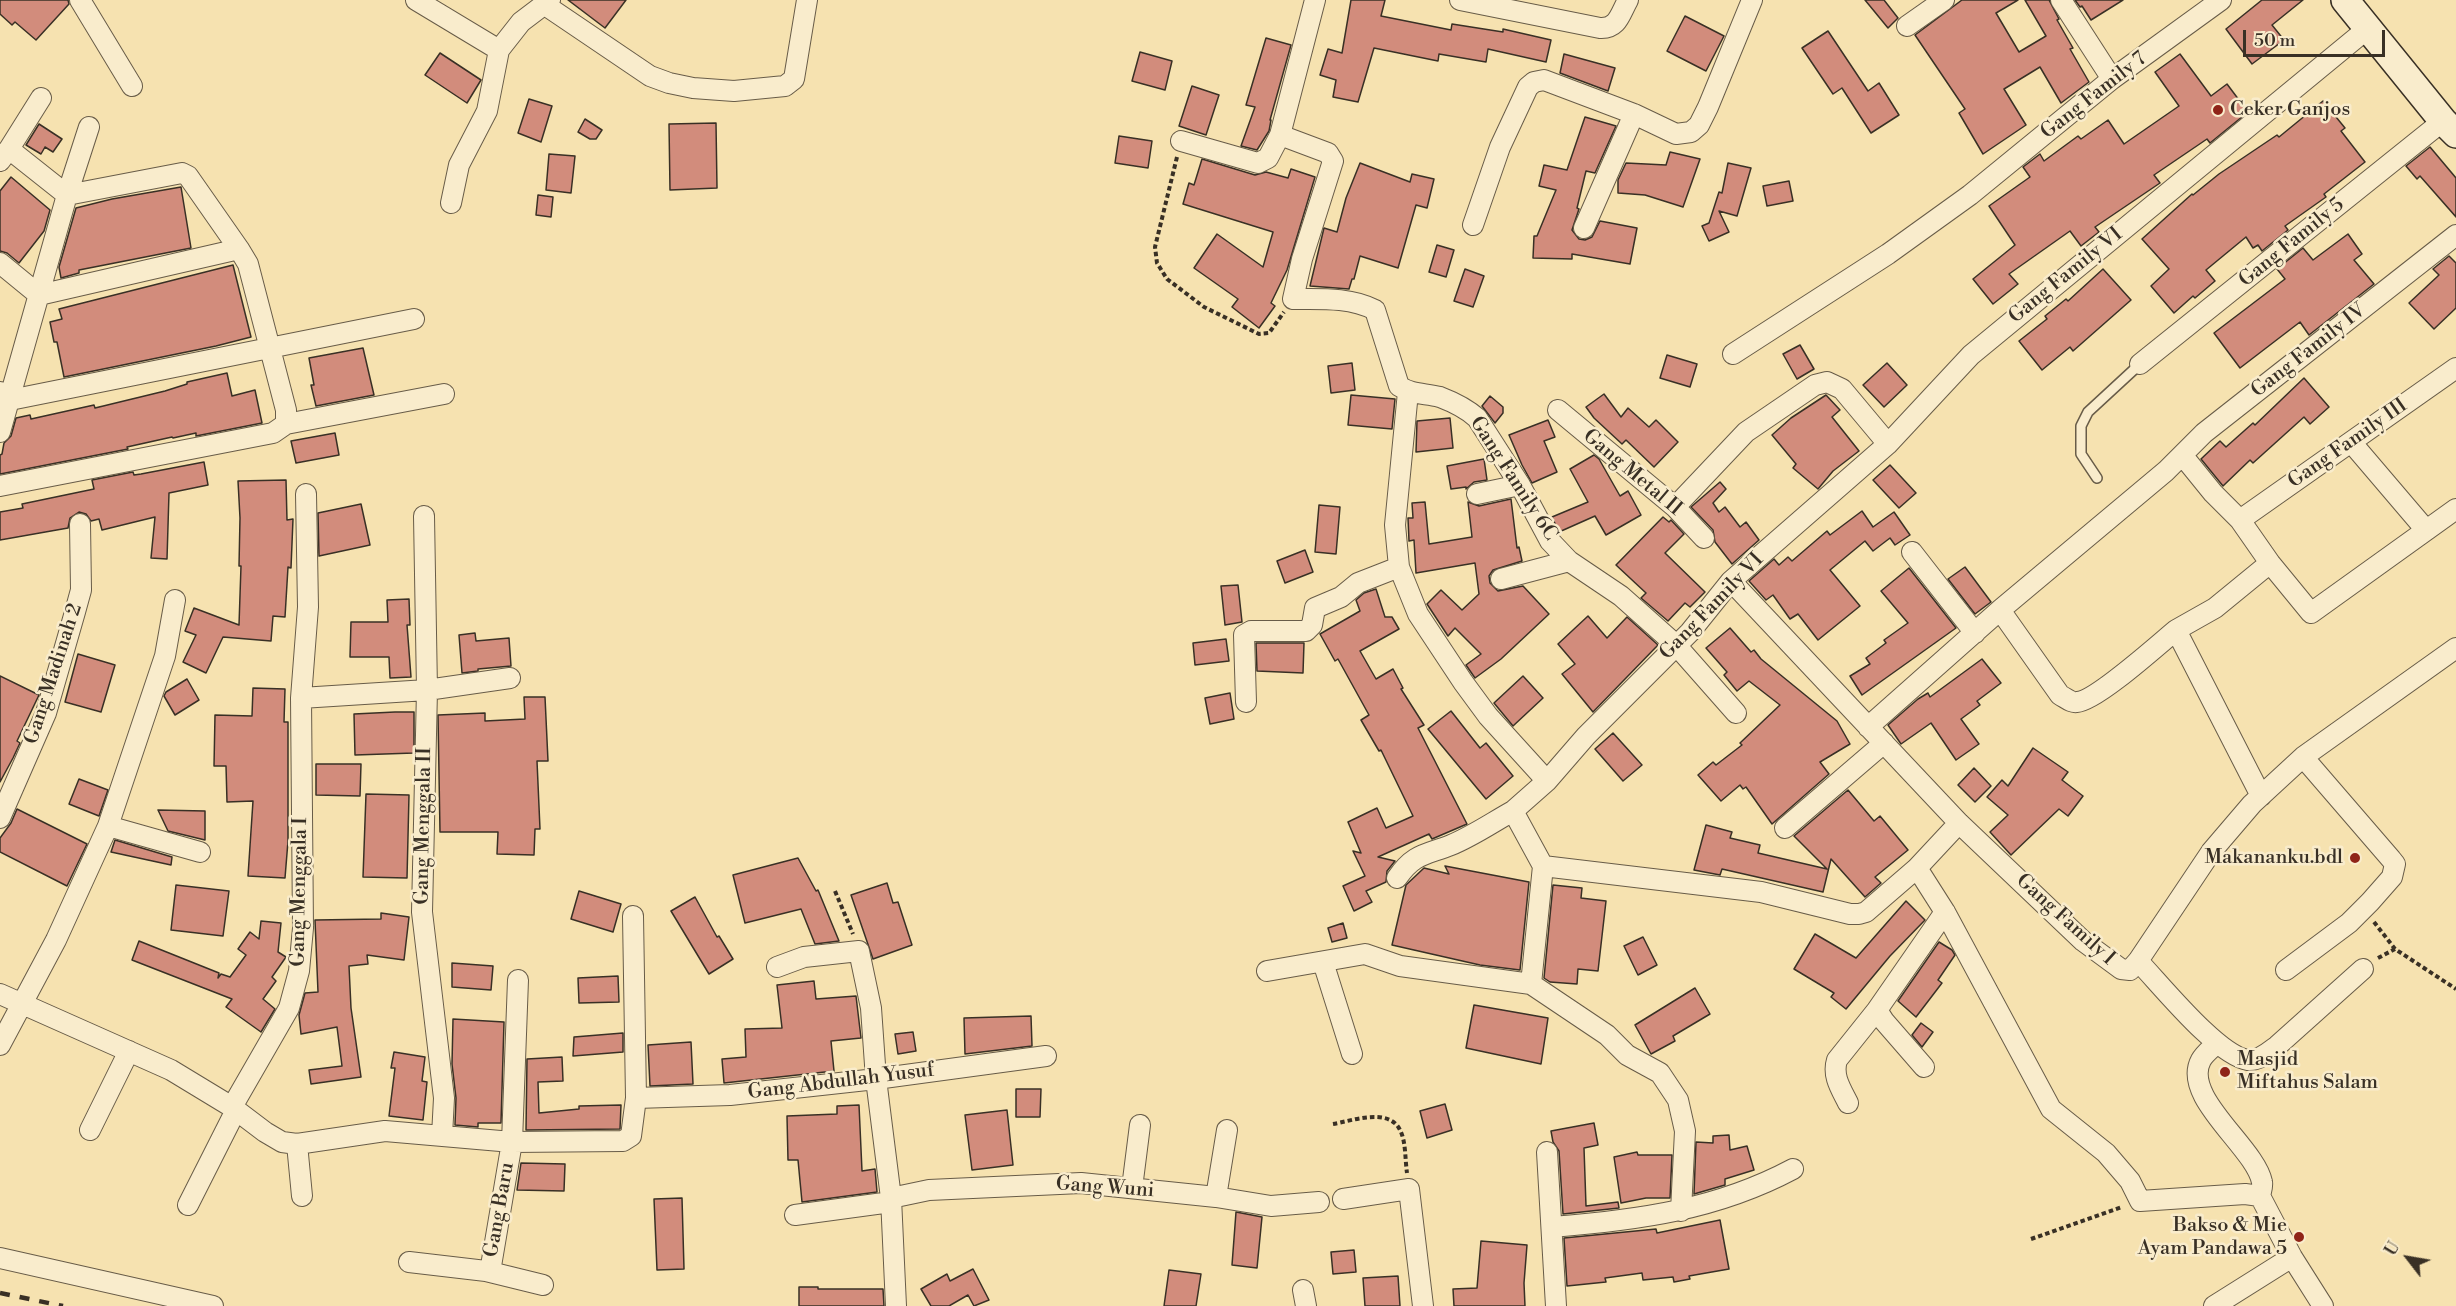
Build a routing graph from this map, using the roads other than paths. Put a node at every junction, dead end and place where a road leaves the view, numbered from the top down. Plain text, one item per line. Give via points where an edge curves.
1 (80, 0) edge
2 (416, 0) edge
3 (807, 0) edge
4 (1315, 0) edge
5 (1460, 0) edge
6 (1628, 0) edge
7 (1752, 0) edge
8 (1944, 0) edge
9 (2061, 0) edge
10 (2221, 0) edge
11 (2345, 0) edge
12 (548, 2) edge
13 (1907, 26) dead end
14 (2367, 29) junction
15 (499, 50) junction
16 (2112, 79) junction
17 (132, 86) dead end
18 (41, 98) dead end
19 (1634, 114) junction
20 (89, 127) dead end
21 (2449, 127) edge
22 (1281, 135) junction
23 (1181, 141) road end
24 (4, 155) edge
25 (67, 195) junction
26 (451, 203) dead end
27 (1473, 225) dead end
28 (1584, 228) dead end
29 (2456, 235) edge
30 (239, 249) junction
31 (0, 262) edge
32 (39, 295) junction
33 (414, 319) dead end
34 (271, 347) junction
35 (1733, 354) dead end
36 (2140, 364) joint
37 (2456, 368) edge
38 (1408, 392) junction
39 (444, 394) dead end
40 (5, 396) edge
41 (1558, 410) dead end
42 (286, 424) junction
43 (0, 432) edge
44 (2351, 442) junction
45 (1888, 444) junction
46 (2183, 456) junction
47 (2097, 478) dead end
48 (1520, 485) junction
49 (0, 486) edge
50 (306, 494) dead end
51 (1477, 494) dead end
52 (1675, 507) junction
53 (2456, 509) edge
54 (424, 516) dead end
55 (2240, 520) junction
56 (80, 524) dead end
57 (2426, 530) junction
58 (1704, 538) dead end
59 (1912, 552) dead end
60 (1569, 561) junction
61 (2270, 563) junction
62 (1399, 567) junction
63 (1501, 579) dead end
64 (1731, 581) junction
65 (175, 600) dead end
66 (2000, 610) junction
67 (2176, 630) junction
68 (1975, 633) junction
69 (1676, 645) junction
70 (2456, 648) edge
71 (510, 678) dead end
72 (427, 690) junction
73 (301, 698) junction
74 (1246, 702) dead end
75 (1736, 713) dead end
76 (1868, 727) junction
77 (1884, 743) junction
78 (2302, 757) junction
79 (1547, 781) junction
80 (2261, 796) junction
81 (1513, 811) junction
82 (0, 818) edge
83 (1959, 823) junction
84 (108, 826) junction
85 (1785, 828) dead end
86 (200, 852) dead end
87 (1543, 866) junction
88 (1917, 868) junction
89 (1397, 878) dead end
90 (1945, 912) junction
91 (633, 916) dead end
92 (2139, 961) junction
93 (1323, 962) junction
94 (777, 967) dead end
95 (2363, 969) dead end
96 (2286, 970) dead end
97 (1267, 971) dead end
98 (518, 980) dead end
99 (1531, 984) junction
100 (0, 994) edge
101 (21, 1004) junction
102 (1876, 1010) junction
103 (2217, 1043) junction
104 (0, 1045) edge
105 (129, 1051) junction
106 (1352, 1054) dead end
107 (1046, 1056) dead end
108 (1924, 1067) dead end
109 (876, 1079) junction
110 (636, 1098) junction
111 (1848, 1103) dead end
112 (234, 1108) junction
113 (1140, 1125) dead end
114 (90, 1130) dead end
115 (1227, 1130) dead end
116 (442, 1136) junction
117 (512, 1142) junction
118 (297, 1144) junction
119 (1547, 1152) dead end
120 (1793, 1169) dead end
121 (1132, 1188) junction
122 (302, 1196) dead end
123 (2260, 1196) junction
124 (1216, 1197) junction
125 (1343, 1199) dead end
126 (891, 1200) junction
127 (1319, 1202) dead end
128 (188, 1205) dead end
129 (1681, 1211) junction
130 (795, 1215) dead end
131 (1552, 1227) junction
132 (2292, 1257) junction
133 (0, 1258) edge
134 (409, 1263) dead end
135 (486, 1272) junction
136 (543, 1285) dead end
137 (213, 1306) edge
138 (896, 1306) edge
139 (1423, 1306) edge
140 (1556, 1306) edge
141 (2214, 1306) edge
142 (2323, 1306) edge

1 - 17 street
2 - 15 street
3 - 12 street via 794,79 785,86 734,91 693,88 650,76
4 - 22 street
5 - 6 street via 1610,28 1618,22
7 - 19 street via 1699,125 1691,132 1676,134
8 - 13 street
9 - 16 street
10 - 16 street, Gang Family 7
11 - 14 main road
12 - 15 street via 521,22
14 - 21 main road
14 - 45 street, Gang Family VI via 1971,355
15 - 26 street via 487,111 459,165
16 - 35 street, Gang Family 7 via 1970,195 1888,254
18 - 24 street
19 - 27 street via 1544,80 1534,82 1500,147
19 - 28 street
20 - 25 street
21 - 36 street, Gang Family 5
22 - 23 street via 1268,158 1258,163
22 - 38 street via 1328,153 1333,161 1293,299 1362,303 1375,310 1396,380
24 - 25 street
25 - 30 street via 182,173
25 - 32 street
29 - 46 street, Gang Family IV via 2204,433
30 - 32 street
30 - 34 street via 248,264
31 - 32 street
32 - 40 street
33 - 34 street
34 - 40 street
34 - 42 street
36 - 47 lane via 2088,412 2081,426 2081,454
37 - 44 street, Gang Family III
38 - 48 street, Gang Family 6C via 1439,397 1467,409 1477,418
38 - 62 street via 1395,525
39 - 42 street
40 - 43 street
41 - 52 street, Gang Metal II
42 - 49 street via 273,433
44 - 55 street, Gang Family III
44 - 57 street
45 - 52 street via 1842,389 1827,382 1815,385 1746,432
45 - 64 street, Gang Family VI
46 - 55 street
46 - 66 street, Gang Family IV
48 - 51 street
48 - 60 street, Gang Family 6C via 1551,541
50 - 73 street, Gang Menggala I via 308,607
52 - 58 street, Gang Metal II
53 - 57 street
54 - 72 street, Gang Menggala II
55 - 61 street
56 - 82 street, Gang Madinah 2 via 81,590 46,713
57 - 61 street via 2311,613
59 - 68 street
60 - 63 street
60 - 69 street, Gang Family 6C via 1621,596
61 - 67 street via 2215,608
62 - 74 street via 1358,583 1341,597 1315,608 1312,625 1306,631 1244,635
62 - 79 street via 1418,614 1463,682
64 - 69 street, Gang Family VI
64 - 76 street, Gang Family I
65 - 84 street via 165,656
66 - 67 street via 2060,695 2071,702 2080,702 2120,677
66 - 68 street, Gang Family IV
67 - 80 street
68 - 76 street, Gang Family IV
69 - 75 street, Gang Family 6C
69 - 79 street, Gang Family VI
70 - 78 street, Gang Family I
71 - 72 street
72 - 73 street
72 - 116 street, Gang Menggala II via 422,912 444,1098
73 - 112 street, Gang Menggala I via 303,928 299,971 289,1008
76 - 77 street, Gang Family I
77 - 83 street, Gang Family I
77 - 85 street
78 - 80 street, Gang Family I
78 - 96 street via 2395,864 2392,877 2363,910
79 - 81 street, Gang Family VI
80 - 92 street, Gang Family I via 2211,852
81 - 87 street
81 - 89 street, Gang Family VI via 1451,845 1410,860
83 - 88 street
83 - 92 street, Gang Family I via 2083,941 2121,969 2130,970
84 - 86 street
84 - 101 street via 56,940
87 - 88 street via 1761,892 1850,914 1866,912
87 - 99 street
88 - 90 street
90 - 102 street
90 - 123 street via 2051,1109 2106,1153 2130,1181 2140,1201
91 - 110 street
92 - 103 street
93 - 97 street
93 - 99 street via 1365,954 1400,966
93 - 106 street
94 - 109 street via 804,957 859,951 870,1008
95 - 103 street via 2262,1057 2250,1060 2235,1056
98 - 117 street, Gang Baru
99 - 129 street via 1607,1035 1627,1055 1660,1072 1678,1100 1685,1131
100 - 101 street
101 - 104 street
101 - 105 street
102 - 108 street
102 - 111 street via 1835,1066 1834,1073
103 - 123 street via 2201,1061 2200,1083 2205,1100 2254,1162 2263,1183
105 - 112 street via 171,1070
105 - 114 street
107 - 109 street, Gang Abdullah Yusuf
109 - 110 street, Gang Abdullah Yusuf via 729,1095
109 - 126 street
110 - 117 street via 632,1132 626,1140
112 - 118 street via 282,1142
112 - 128 street, Gang Menggala I
113 - 121 street
115 - 124 street
116 - 117 street
116 - 118 street via 385,1131
117 - 135 street, Gang Baru via 494,1255
118 - 122 street
119 - 131 street
120 - 129 street via 1763,1185
121 - 124 street, Gang Wuni
121 - 126 street, Gang Wuni via 1081,1183 1003,1185 929,1190
123 - 132 street
124 - 127 street, Gang Wuni via 1271,1206
125 - 139 street via 1409,1189
126 - 130 street, Gang Wuni
126 - 138 street
129 - 131 street
131 - 140 street
132 - 141 street
132 - 142 street
133 - 137 street
134 - 135 street, Gang Baru
135 - 136 street

